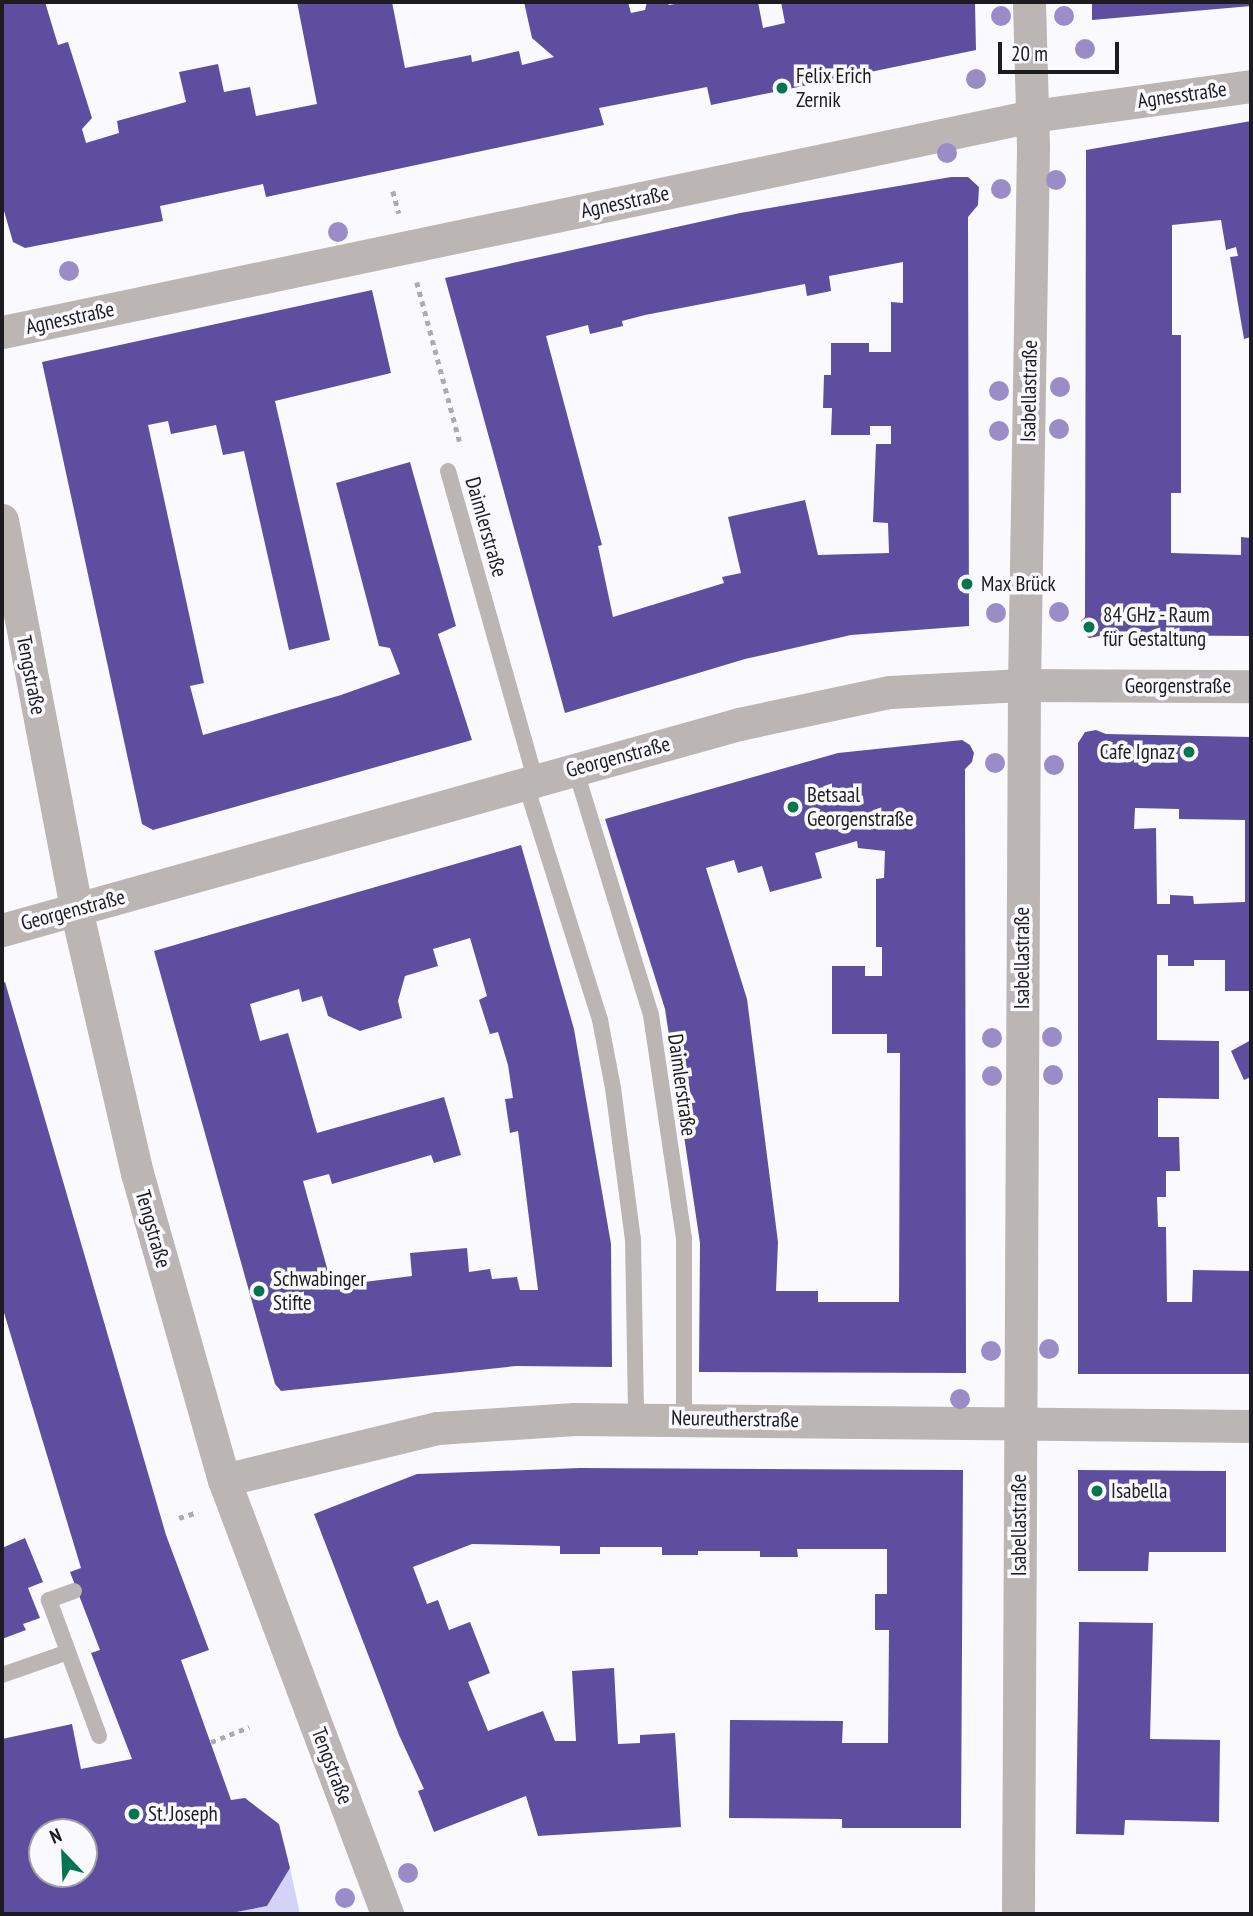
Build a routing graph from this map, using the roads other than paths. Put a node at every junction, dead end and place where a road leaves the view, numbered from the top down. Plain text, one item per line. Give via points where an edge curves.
1 (1029, 2) edge
2 (1251, 86) edge
3 (1032, 116) junction
4 (2, 332) edge
5 (448, 471) road end
6 (2, 520) edge
7 (1024, 685) junction
8 (1251, 686) edge
9 (575, 768) junction
10 (530, 780) junction
11 (76, 909) junction
12 (2, 930) edge
13 (636, 1418) junction
14 (684, 1418) junction
15 (1020, 1425) junction
16 (1251, 1426) edge
17 (224, 1480) junction
18 (74, 1591) dead end
19 (68, 1652) junction
20 (2, 1675) edge
21 (99, 1736) dead end
22 (387, 1914) edge
23 (1018, 1914) edge

1 - 3 street, Isabellastraße
2 - 3 street, Agnesstraße
3 - 4 street, Agnesstraße
3 - 7 street, Isabellastraße
5 - 10 lane, Daimlerstraße
6 - 11 street, Tengstraße
7 - 8 street, Georgenstraße
7 - 9 street, Georgenstraße via 890,692 739,724
7 - 15 street, Isabellastraße
9 - 10 street, Georgenstraße
9 - 14 lane, Daimlerstraße via 651,1015 684,1238
10 - 11 street, Georgenstraße
10 - 13 lane, Daimlerstraße via 600,1020 613,1088 633,1239
11 - 12 street, Georgenstraße
11 - 17 street, Tengstraße via 137,1173
13 - 14 street, Neureutherstraße
13 - 17 street, Neureutherstraße via 438,1428
14 - 15 street, Neureutherstraße
15 - 16 street, Neureutherstraße
15 - 23 street, Isabellastraße
17 - 22 street, Tengstraße
18 - 19 lane via 49,1600
19 - 20 lane
19 - 21 lane

